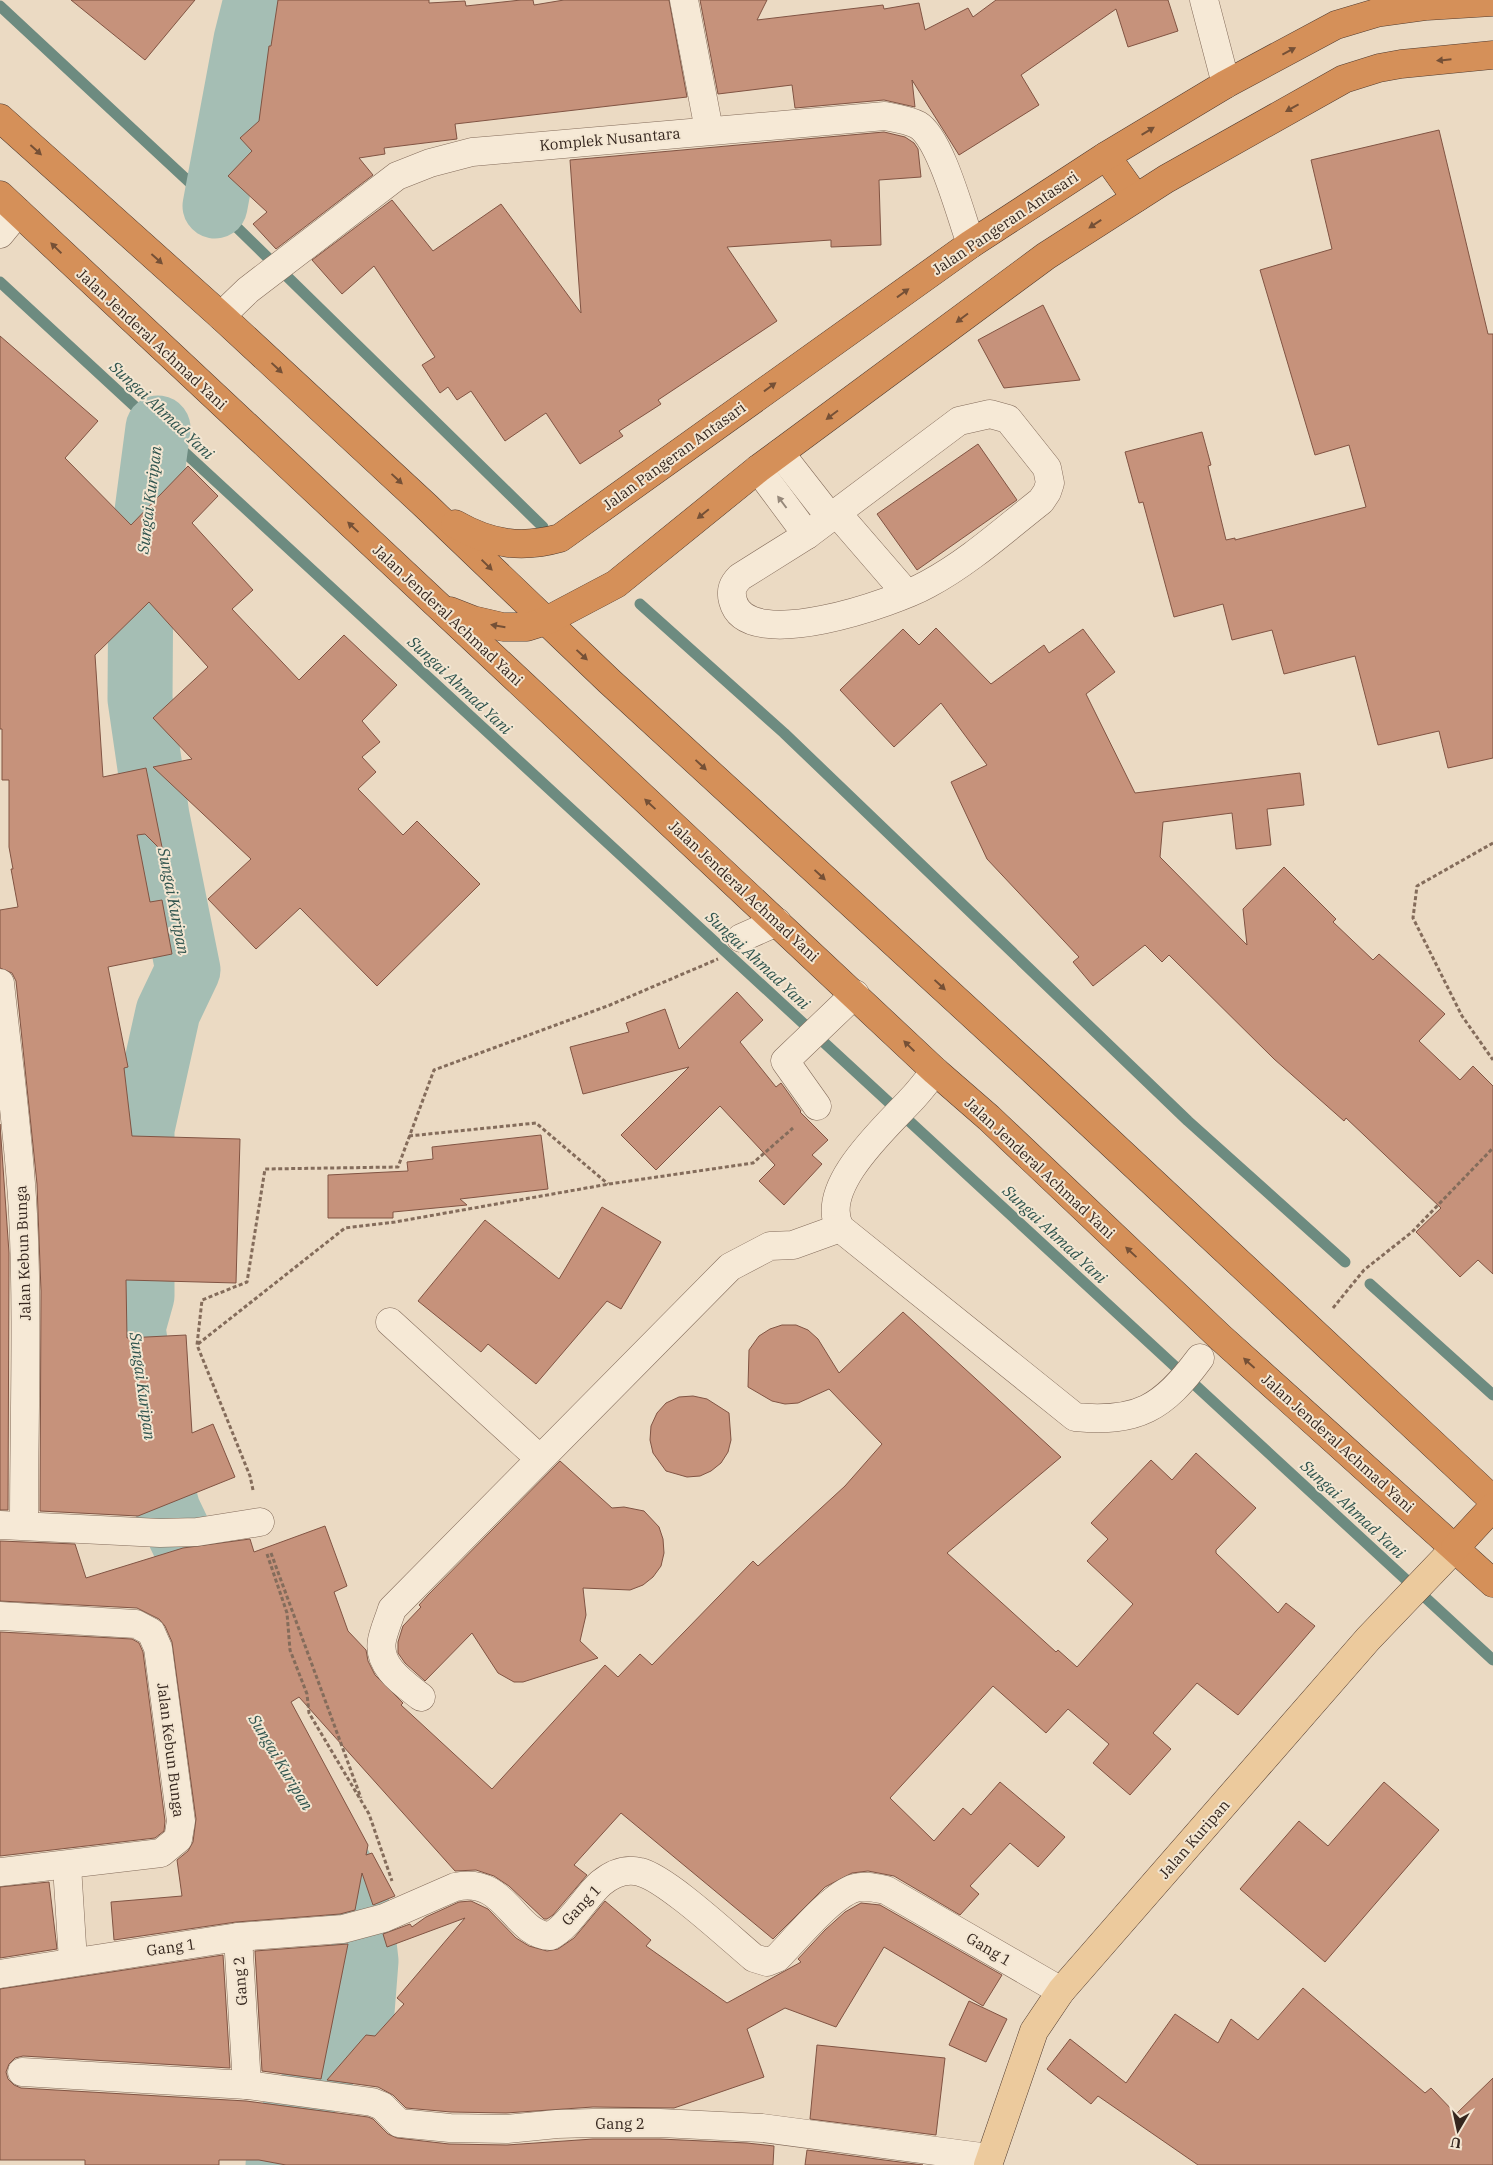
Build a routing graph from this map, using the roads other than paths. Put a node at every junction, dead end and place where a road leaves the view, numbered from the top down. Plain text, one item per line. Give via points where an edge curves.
1 (684, 0) edge
2 (1204, 0) edge
3 (1493, 2) edge
4 (1493, 57) edge
5 (1226, 84) junction
6 (0, 118) edge
7 (709, 130) junction
8 (1106, 156) junction
9 (1136, 198) junction
10 (9, 203) edge
11 (0, 234) edge
12 (971, 244) junction
13 (221, 316) junction
14 (780, 453) junction
15 (758, 469) junction
16 (427, 507) junction
17 (833, 514) junction
18 (807, 535) junction
19 (906, 593) junction
20 (440, 607) junction
21 (546, 621) junction
22 (777, 922) junction
23 (741, 938) dead end
24 (0, 983) edge
25 (855, 994) junction
26 (935, 1071) junction
27 (818, 1106) road end
28 (840, 1228) junction
29 (390, 1322) dead end
30 (1192, 1368) dead end
31 (539, 1458) junction
32 (1493, 1500) edge
33 (1493, 1507) edge
34 (260, 1522) road end
35 (12, 1525) edge
36 (1455, 1548) junction
37 (1493, 1583) edge
38 (0, 1616) edge
39 (421, 1696) dead end
40 (68, 1866) junction
41 (0, 1872) edge
42 (238, 1937) junction
43 (73, 1961) junction
44 (0, 1974) edge
45 (1061, 1991) junction
46 (22, 2072) dead end
47 (253, 2086) junction
48 (989, 2162) edge

1 - 7 street
2 - 5 street
5 -> 3 highway, Jalan Pangeran Antasari via 1336,25 1376,13
4 -> 9 highway via 1401,64 1344,79
8 -> 5 highway, Jalan Pangeran Antasari
6 -> 13 highway
7 - 12 street, Komplek Nusantara via 884,116 918,126 938,150
7 - 13 street, Komplek Nusantara via 472,152 430,163 397,176 248,290
8 - 9 highway
8 - 12 highway, Jalan Pangeran Antasari
9 -> 14 highway via 1046,256
10 - 11 street
20 -> 10 highway, Jalan Jenderal Achmad Yani
16 -> 12 highway, Jalan Pangeran Antasari via 469,532 502,544 538,544 560,538
13 -> 16 highway
14 - 15 highway
14 - 17 street
18 -> 15 street
15 -> 21 highway via 616,584
16 -> 21 highway
17 - 18 street
17 - 19 street
17 - 19 street via 959,421 990,414 1008,419 1047,468 1050,483 1047,492 1041,501 964,562 927,585
18 - 19 street via 740,577 733,585 733,602 738,613 748,620 772,625 814,622 873,607
21 -> 20 highway via 528,628 503,627
22 -> 20 highway, Jalan Jenderal Achmad Yani
21 -> 32 highway
22 - 23 street
22 - 25 highway, Jalan Jenderal Achmad Yani
24 - 35 street, Jalan Kebun Bunga via 23,1213 25,1281
26 -> 25 highway, Jalan Jenderal Achmad Yani
25 - 27 street via 785,1061
26 - 28 street via 865,1148 836,1198 834,1217
36 -> 26 highway, Jalan Jenderal Achmad Yani via 1220,1337
28 - 30 street via 1075,1418 1108,1420 1157,1405
28 - 31 street via 793,1245 770,1246 730,1267
29 - 31 street
31 - 39 street via 392,1609 382,1641 384,1654 393,1675
33 - 36 highway
34 - 35 street via 197,1532 160,1533
36 - 37 highway, Jalan Jenderal Achmad Yani
36 - 45 main road, Jalan Kuripan via 1386,1620
38 - 40 street, Jalan Kebun Bunga via 136,1624 151,1632 158,1648 181,1822 178,1839 161,1853
40 - 41 street, Jalan Kebun Bunga
40 - 43 street
42 - 43 street, Gang 1
42 - 45 street, Gang 1 via 343,1929 393,1915 467,1884 487,1888 536,1932 550,1936 612,1875 640,1872 659,1881 754,1958 767,1962 777,1958 839,1896 855,1888 869,1886 903,1898
42 - 47 street, Gang 2
43 - 44 street, Gang 1
45 - 48 main road, Jalan Kuripan via 1034,2031
46 - 47 street
47 - 48 street, Gang 2 via 378,2104 399,2123 507,2129 593,2123 762,2128

